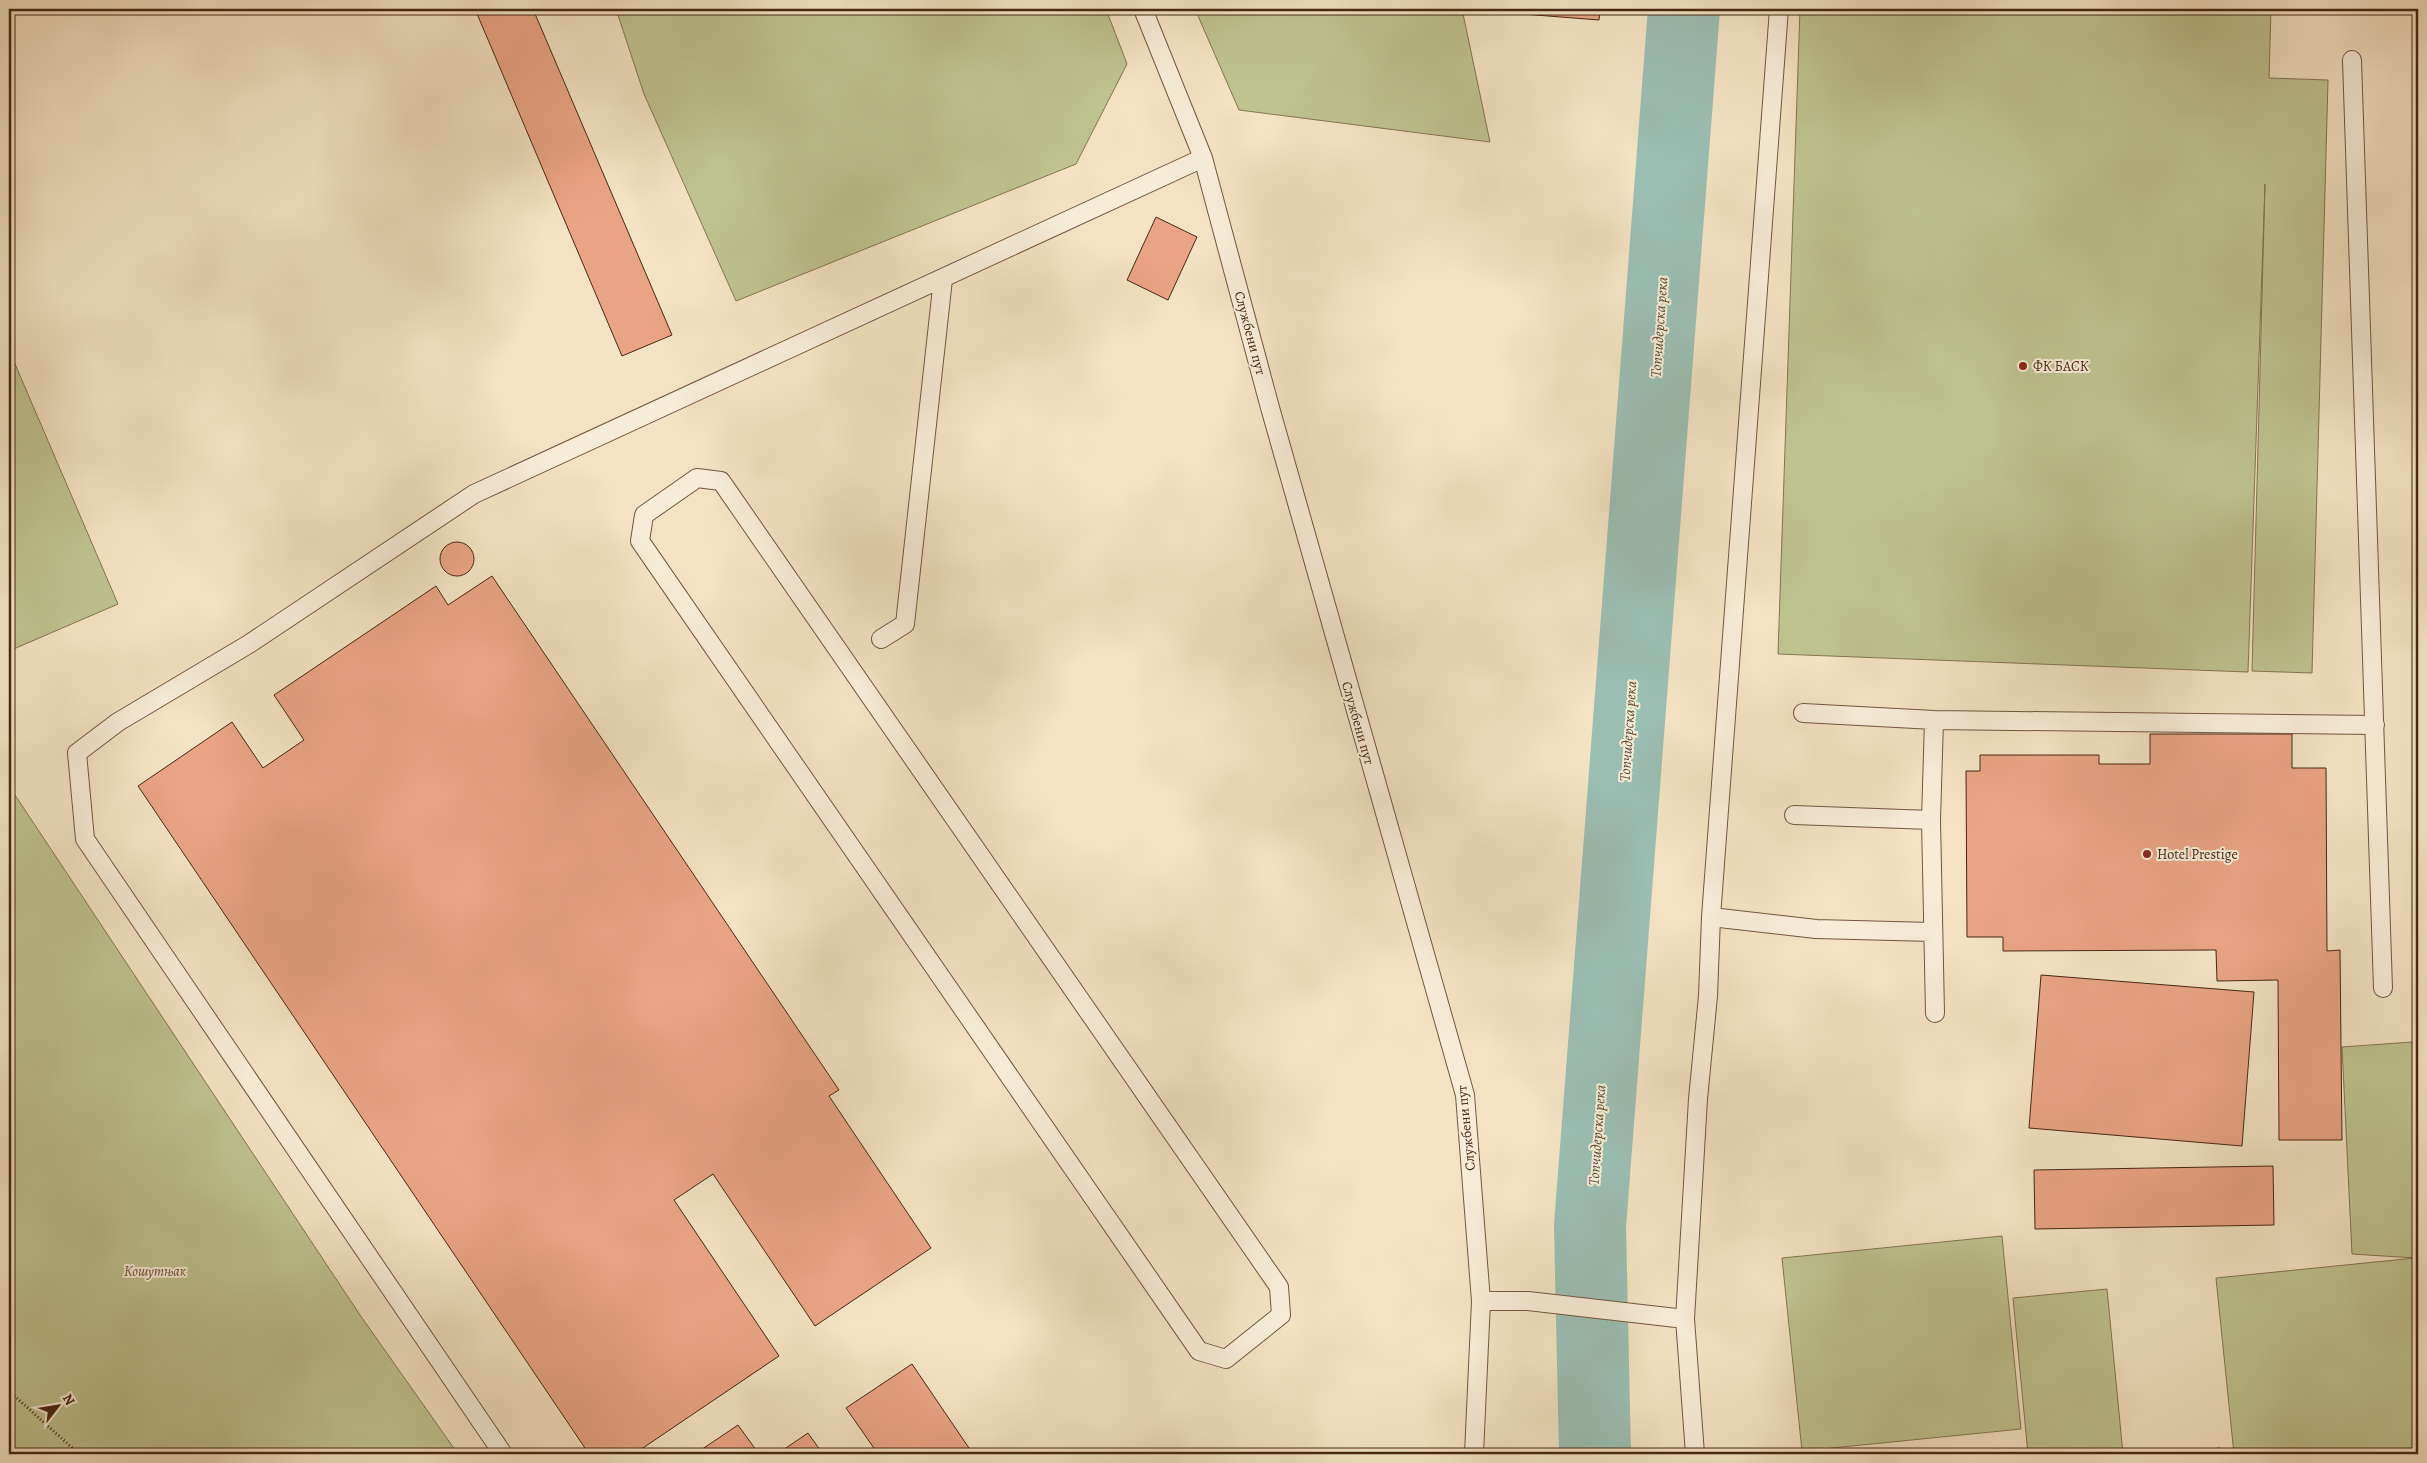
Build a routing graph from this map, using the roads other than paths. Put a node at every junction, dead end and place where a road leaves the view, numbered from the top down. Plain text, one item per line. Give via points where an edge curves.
1 (1143, 9) edge
2 (1779, 9) edge
3 (2352, 60) dead end
4 (1203, 158) junction
5 (943, 279) junction
6 (881, 639) dead end
7 (1803, 713) dead end
8 (1934, 720) junction
9 (766, 721) joint
10 (2375, 725) junction
11 (1794, 815) dead end
12 (1931, 820) junction
13 (1711, 918) junction
14 (1932, 932) junction
15 (2383, 988) dead end
16 (1935, 1013) dead end
17 (1481, 1302) junction
18 (1685, 1319) junction
19 (503, 1454) edge
20 (1474, 1454) edge
21 (1694, 1454) edge

1 - 4 lane, Службени пут
2 - 13 lane
3 - 10 lane
4 - 5 lane
4 - 17 lane, Службени пут via 1276,432 1465,1094
5 - 6 lane via 905,624
5 - 19 lane via 474,494 249,644 118,722 77,753 86,839
7 - 8 lane
8 - 10 lane
8 - 12 lane
9 - 9 lane via 1199,1350 1226,1358 1281,1315 1279,1287 721,481 697,478 644,515 640,541
10 - 15 lane
11 - 12 lane
12 - 14 lane
13 - 14 lane via 1816,929
13 - 18 lane
14 - 16 lane
17 - 18 lane via 1528,1301
17 - 20 lane, Службени пут
18 - 21 lane

